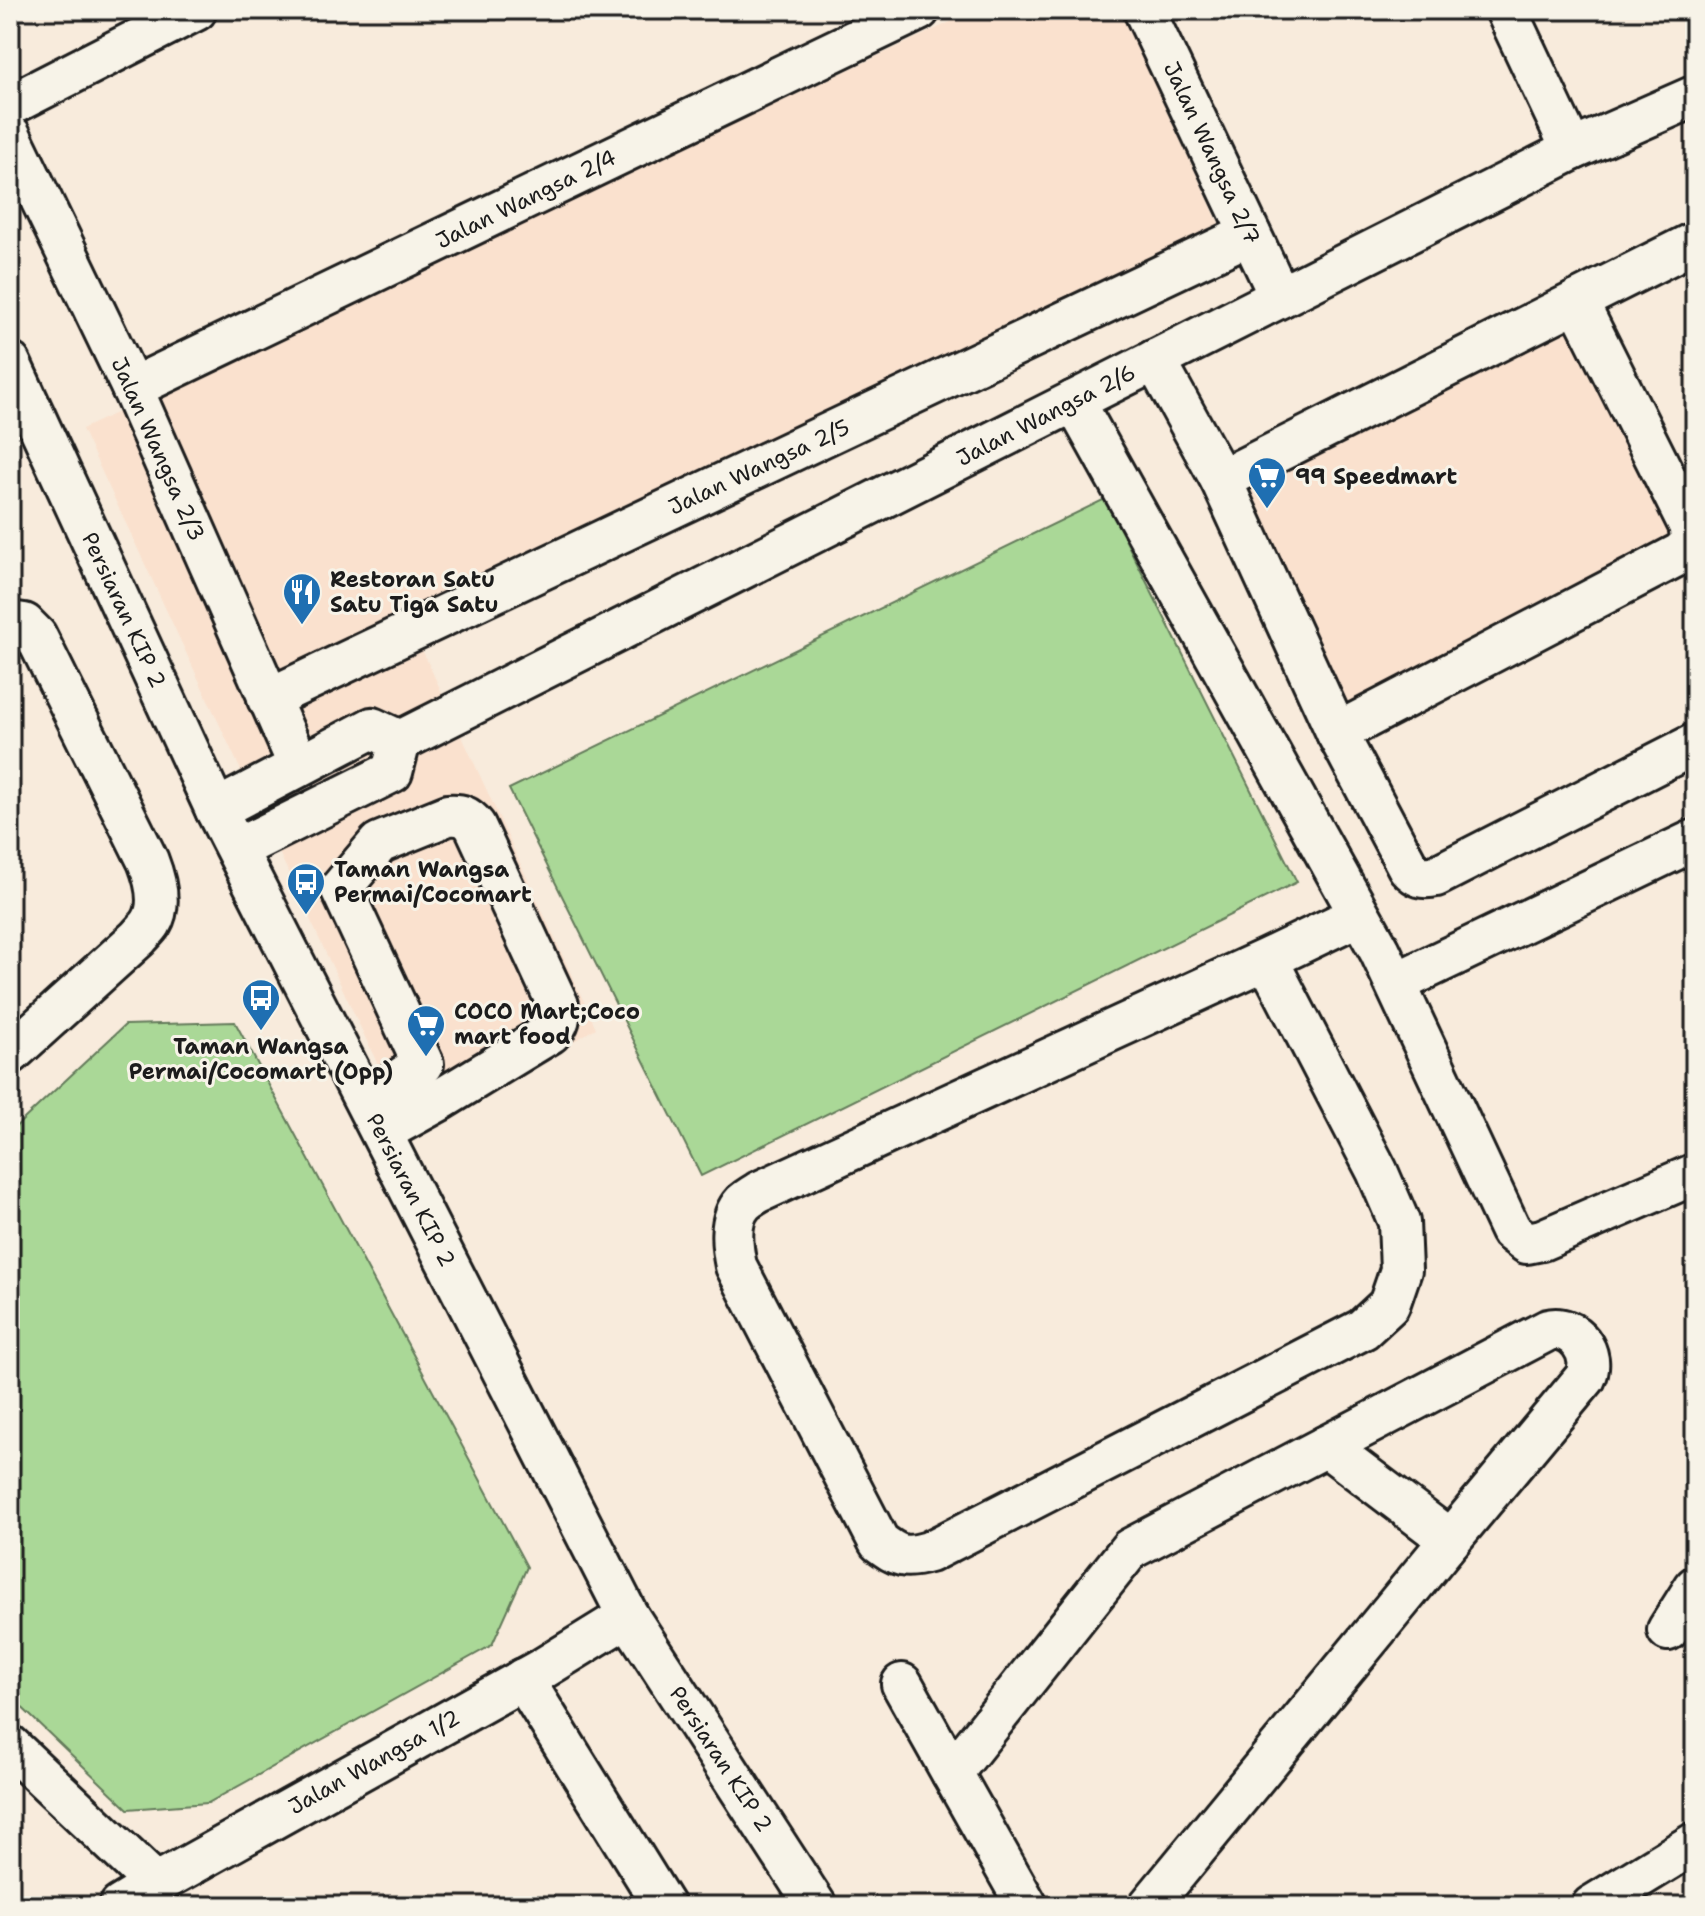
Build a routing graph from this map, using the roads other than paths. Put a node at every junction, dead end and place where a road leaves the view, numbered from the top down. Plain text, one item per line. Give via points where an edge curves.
1 (196, 10) edge
2 (919, 10) edge
3 (1144, 10) edge
4 (1506, 10) edge
5 (1695, 96) edge
6 (10, 105) edge
7 (10, 135) edge
8 (1572, 150) junction
9 (1250, 234) junction
10 (1695, 242) edge
11 (1280, 297) junction
12 (1577, 301) junction
13 (1155, 360) junction
14 (10, 363) edge
15 (132, 388) junction
16 (1074, 401) junction
17 (1221, 480) junction
18 (10, 622) edge
19 (268, 699) junction
20 (1337, 733) junction
21 (400, 741) junction
22 (1695, 744) edge
23 (299, 766) junction
24 (216, 810) junction
25 (1695, 840) edge
26 (237, 849) junction
27 (1359, 915) junction
28 (1267, 959) junction
29 (1396, 983) junction
30 (10, 1054) edge
31 (374, 1117) junction
32 (1695, 1174) edge
33 (1326, 1446) junction
34 (1450, 1540) junction
35 (1695, 1587) edge
36 (628, 1616) junction
37 (1668, 1630) dead end
38 (523, 1679) junction
39 (902, 1684) dead end
40 (10, 1746) edge
41 (952, 1773) junction
42 (1695, 1843) edge
43 (156, 1884) junction
44 (120, 1906) edge
45 (664, 1906) edge
46 (816, 1906) edge
47 (1027, 1906) edge
48 (1149, 1906) edge
49 (1592, 1906) edge

1 - 6 street
2 - 15 street, Jalan Wangsa 2/4
3 - 9 street, Jalan Wangsa 2/7
4 - 8 street
5 - 8 street, Jalan Wangsa 2/6
7 - 15 street, Jalan Wangsa 2/3
8 - 11 street, Jalan Wangsa 2/6
9 - 11 street, Jalan Wangsa 2/7
9 - 19 street, Jalan Wangsa 2/5
10 - 12 street
11 - 13 street, Jalan Wangsa 2/6
12 - 17 street
12 - 20 street via 1689,525 1689,547
13 - 16 street, Jalan Wangsa 2/6
13 - 17 street
14 - 24 street, Persiaran KIP 2
15 - 19 street, Jalan Wangsa 2/3
16 - 21 street, Jalan Wangsa 2/6
16 - 27 street
17 - 20 street
18 - 30 street via 24,624 36,636 148,861 156,906 152,923 138,938
19 - 23 street, Jalan Wangsa 2/3
20 - 22 street via 1408,867 1426,878
21 - 23 street via 372,728
21 - 26 street via 392,772
23 - 24 street
24 - 26 street, Persiaran KIP 2
25 - 29 street
26 - 31 street, Persiaran KIP 2
27 - 28 street
27 - 29 street
28 - 28 street via 741,1204 731,1244 736,1266 879,1542 894,1554 910,1558 929,1552 1363,1329 1389,1305 1401,1270 1399,1222
29 - 32 street via 1511,1231 1527,1243
31 - 31 street via 423,1064 341,888 379,843 459,814 475,826 560,1015 550,1033 440,1100
31 - 36 street, Persiaran KIP 2
33 - 34 street
33 - 34 street via 1548,1330 1567,1329 1590,1360 1585,1378
33 - 41 street via 1130,1549
34 - 48 street
35 - 37 street
36 - 38 street, Jalan Wangsa 1/2
36 - 46 street, Persiaran KIP 2
38 - 43 street, Jalan Wangsa 1/2
38 - 45 street
39 - 41 street
40 - 43 street
41 - 47 street
42 - 49 street
43 - 44 street, Jalan Wangsa 1/2

